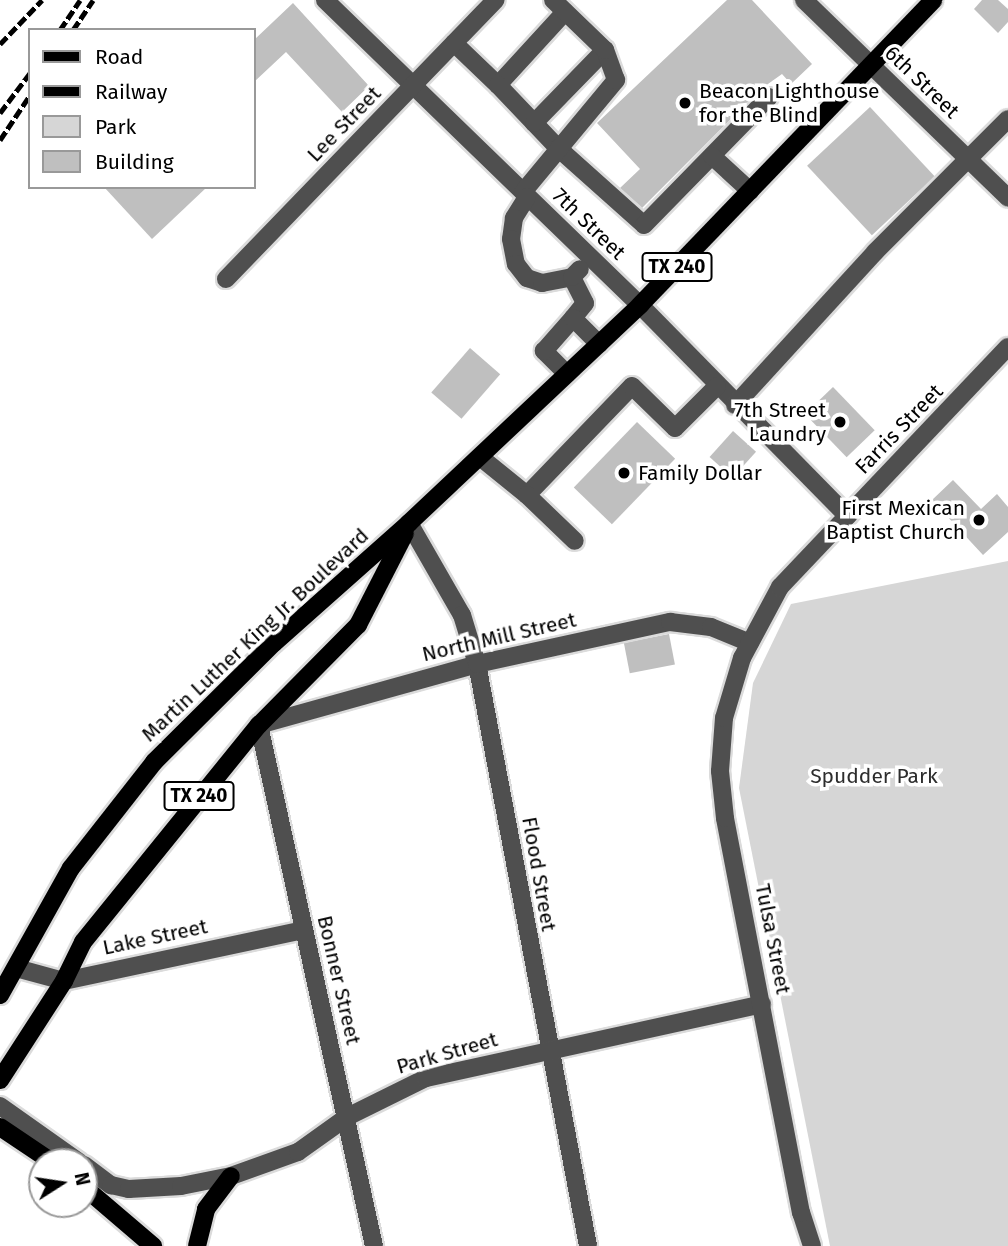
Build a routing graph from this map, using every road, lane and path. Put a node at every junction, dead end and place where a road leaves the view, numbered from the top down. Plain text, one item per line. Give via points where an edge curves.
1 (325, 0) edge
2 (495, 0) edge
3 (804, 0) edge
4 (933, 0) edge
5 (559, 6) edge
6 (454, 43) junction
7 (605, 50) junction
8 (872, 64) junction
9 (414, 85) junction
10 (498, 85) junction
11 (769, 97) dead end
12 (1008, 119) edge
13 (534, 123) junction
14 (558, 148) junction
15 (712, 156) junction
16 (969, 160) junction
17 (750, 191) junction
18 (525, 194) junction
19 (1008, 198) edge
20 (591, 259) junction
21 (572, 277) junction
22 (226, 279) dead end
23 (640, 305) junction
24 (573, 318) junction
25 (599, 344) junction
26 (1008, 347) edge
27 (567, 374) junction
28 (717, 386) junction
29 (735, 405) junction
30 (480, 457) junction
31 (527, 495) junction
32 (847, 516) junction
33 (409, 523) junction
34 (575, 541) dead end
35 (750, 643) junction
36 (477, 664) junction
37 (259, 725) junction
38 (304, 930) junction
39 (64, 981) junction
40 (6, 982) edge
41 (762, 1004) junction
42 (548, 1051) junction
43 (0, 1080) edge
44 (0, 1106) edge
45 (346, 1118) junction
46 (0, 1128) edge
47 (31, 1148) edge
48 (59, 1148) edge
49 (98, 1175) edge
50 (231, 1176) junction
51 (98, 1199) edge
52 (153, 1246) edge
53 (197, 1246) edge
54 (374, 1246) edge
55 (588, 1246) edge
56 (812, 1246) edge

1 - 9 street, 7th Street
2 - 6 street, Lee Street
3 - 8 street, 6th Street
4 - 8 main road, Martin Luther King Jr. Boulevard / TX 240
5 - 7 street
5 - 10 street
6 - 9 street, Lee Street
6 - 10 street
7 - 13 street
7 - 14 street via 616,80
8 - 16 street, 6th Street
8 - 17 main road, Martin Luther King Jr. Boulevard / TX 240
9 - 18 street, 7th Street
9 - 22 street, Lee Street
10 - 13 street
11 - 15 street
12 - 16 street
13 - 14 street
14 - 15 street via 645,225
14 - 18 street
15 - 17 street
16 - 19 street, 6th Street
16 - 29 street via 875,252
17 - 23 main road, Martin Luther King Jr. Boulevard / TX 240
18 - 20 street, 7th Street
18 - 21 street via 511,239 516,264 527,278 542,283
20 - 21 street
20 - 23 street, 7th Street
21 - 24 street via 585,303
23 - 25 main road, Martin Luther King Jr. Boulevard / TX 240
23 - 28 street, 7th Street
24 - 25 street
24 - 27 street via 544,351
25 - 27 main road, Martin Luther King Jr. Boulevard / TX 240
26 - 32 street, Farris Street
27 - 30 main road, Martin Luther King Jr. Boulevard / TX 240
28 - 29 street, 7th Street
28 - 31 street via 675,429 632,386
29 - 32 street, 7th Street
30 - 31 street
30 - 33 main road, Martin Luther King Jr. Boulevard / TX 240
31 - 34 street
32 - 35 street, Farris Street via 780,587
33 - 36 street, Flood Street via 462,615
33 - 37 main road, Martin Luther King Jr. Boulevard / TX 240 via 358,625
33 - 40 main road, Martin Luther King Jr. Boulevard / TX 240 via 274,643 154,762 71,868
35 - 36 street, North Mill Street via 711,627 670,622
35 - 41 street, Tulsa Street via 724,718 720,786
36 - 37 street, North Mill Street
36 - 42 street, Flood Street
37 - 38 street, Bonner Street
37 - 39 main road, Martin Luther King Jr. Boulevard / TX 240 via 83,942
38 - 39 street, Lake Street
38 - 45 street, Bonner Street
39 - 40 street, Lake Street
39 - 43 main road, Martin Luther King Jr. Boulevard / TX 240
41 - 42 street, Park Street
41 - 56 street, Tulsa Street via 801,1213
42 - 45 street, Park Street via 426,1078
42 - 55 street, Flood Street
44 - 48 street
45 - 50 street, Park Street via 298,1152
45 - 54 street, Bonner Street
46 - 47 main road
49 - 50 street, Park Street via 111,1185 129,1189 181,1186
50 - 53 main road via 206,1209
51 - 52 main road

